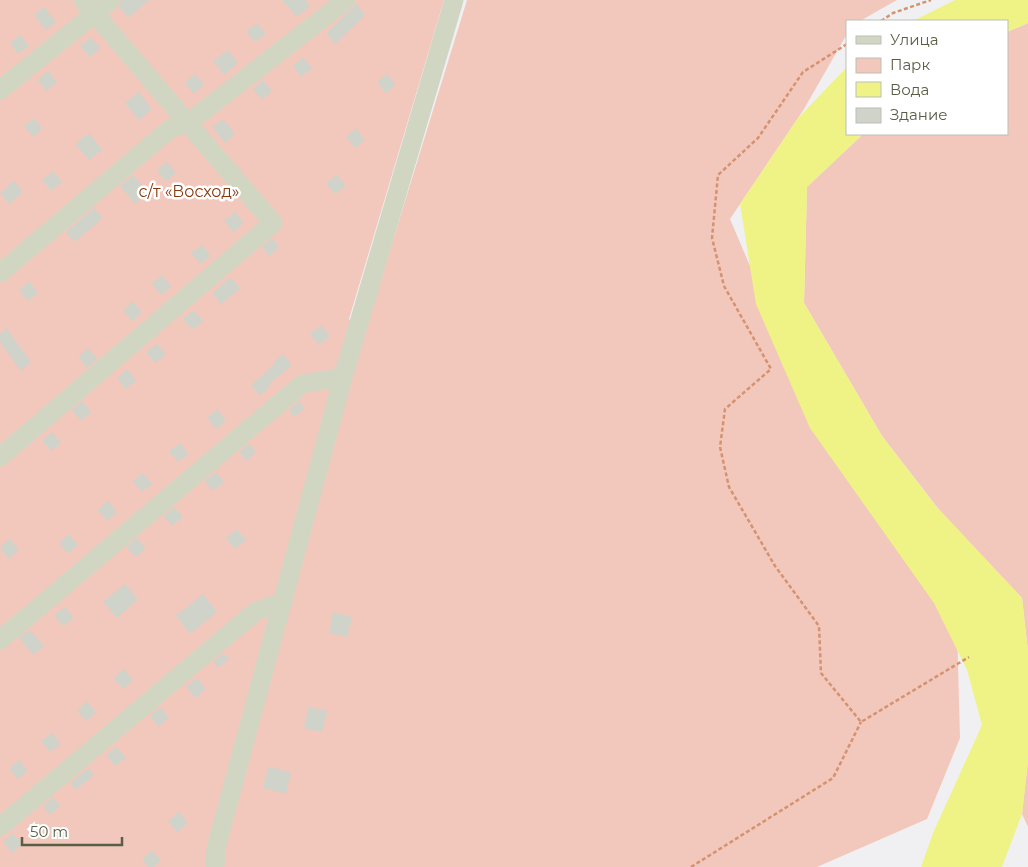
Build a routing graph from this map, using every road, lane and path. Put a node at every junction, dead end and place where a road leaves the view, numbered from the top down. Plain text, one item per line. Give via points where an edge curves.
1 (112, 0) edge
2 (346, 0) edge
3 (454, 0) edge
4 (931, 0) edge
5 (89, 7) edge
6 (882, 20) edge
7 (846, 45) edge
8 (0, 90) edge
9 (188, 122) junction
10 (0, 274) edge
11 (344, 377) junction
12 (0, 457) edge
13 (283, 602) junction
14 (0, 640) edge
15 (970, 657) dead end
16 (861, 722) junction
17 (0, 827) edge
18 (214, 867) edge
19 (691, 867) edge

1 - 5 street
2 - 9 street
3 - 11 street
4 - 6 path
5 - 8 street
5 - 9 street
7 - 16 path via 803,72 758,138 718,175 712,238 724,286 771,369 725,409 720,447 729,487 776,566 819,626 821,673
9 - 10 street via 171,128
9 - 12 street via 273,223
11 - 13 street
11 - 14 street via 302,384
13 - 17 street via 256,611
13 - 18 street via 216,848
15 - 16 path
16 - 19 path via 833,778

